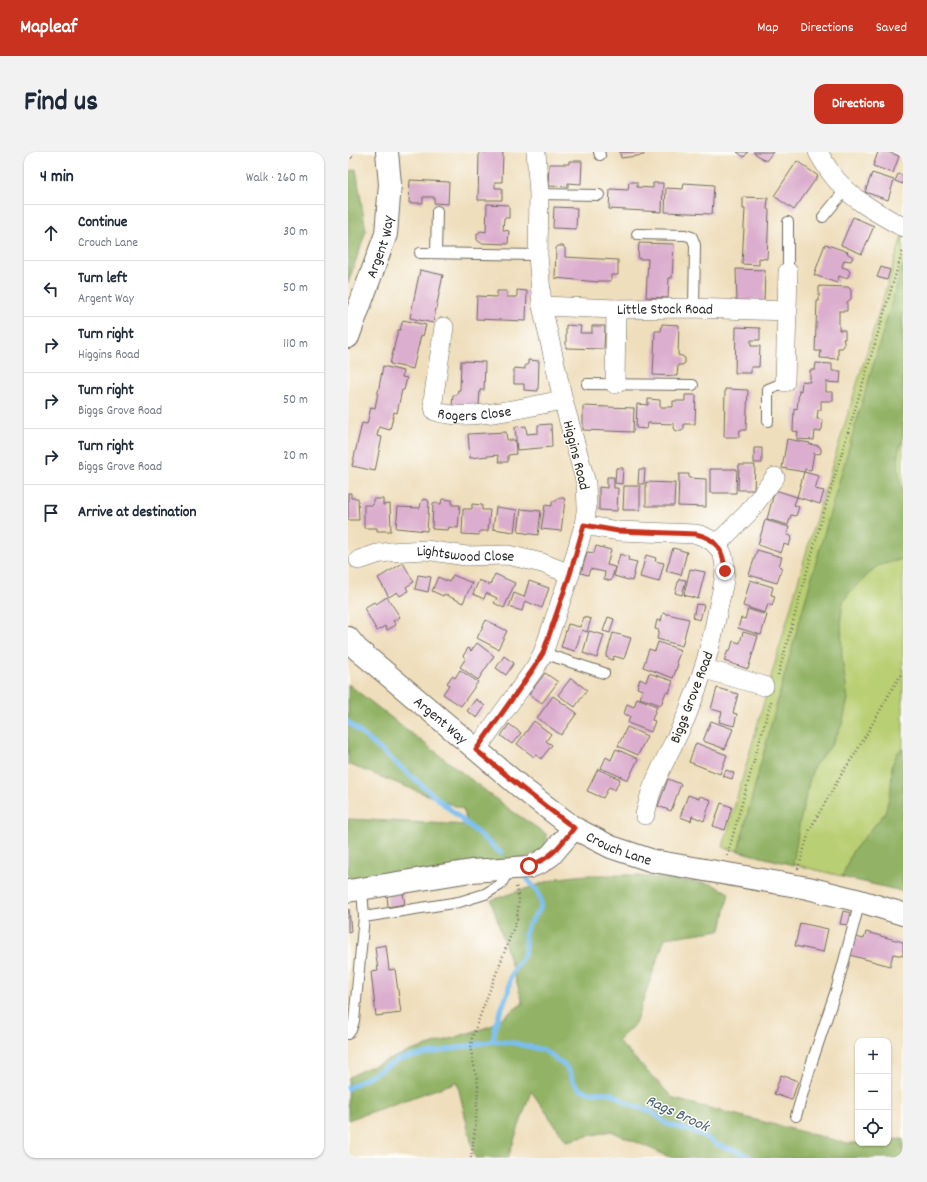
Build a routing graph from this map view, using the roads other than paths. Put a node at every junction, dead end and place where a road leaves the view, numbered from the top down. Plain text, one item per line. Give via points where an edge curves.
1 (387, 152) edge
2 (536, 152) edge
3 (818, 152) edge
4 (846, 189) junction
5 (539, 194) junction
6 (600, 195) dead end
7 (437, 211) dead end
8 (823, 217) dead end
9 (788, 222) dead end
10 (903, 227) edge
11 (637, 234) dead end
12 (420, 253) dead end
13 (436, 253) junction
14 (538, 255) junction
15 (788, 272) joint
16 (542, 306) junction
17 (694, 308) junction
18 (616, 309) junction
19 (788, 311) junction
20 (444, 327) dead end
21 (348, 337) edge
22 (785, 382) joint
23 (587, 384) dead end
24 (615, 384) junction
25 (694, 385) dead end
26 (563, 400) junction
27 (768, 422) dead end
28 (775, 477) dead end
29 (584, 525) junction
30 (716, 545) junction
31 (360, 560) dead end
32 (570, 574) junction
33 (348, 638) edge
34 (543, 653) junction
35 (705, 669) junction
36 (604, 672) dead end
37 (771, 687) road end
38 (476, 750) junction
39 (645, 815) dead end
40 (574, 828) junction
41 (508, 869) junction
42 (355, 890) edge
43 (860, 900) junction
44 (903, 914) edge
45 (364, 917) junction
46 (348, 1034) edge
47 (796, 1116) dead end

1 - 21 street, Argent Way via 390,184 386,234
2 - 5 street, Higgins Road
3 - 4 street via 832,174
4 - 8 lane
4 - 10 street via 860,202
5 - 6 lane
5 - 14 street, Higgins Road
7 - 13 lane
9 - 15 lane
11 - 17 lane via 692,237 695,245
12 - 13 lane
13 - 14 lane
14 - 16 street, Higgins Road
15 - 19 street
16 - 18 street, Little Stock Road
16 - 26 street, Higgins Road
17 - 18 street, Little Stock Road
17 - 19 street, Little Stock Road
18 - 24 street
19 - 22 street
20 - 26 street, Rogers Close via 433,401 435,411 442,414 476,415
22 - 27 lane via 768,389
23 - 24 lane
24 - 25 lane
26 - 29 street, Higgins Road via 586,483 587,506
28 - 30 street via 748,513
29 - 30 street via 625,532 696,534 706,537
29 - 32 street, Higgins Road
30 - 35 street, Biggs Grove Road via 724,557 725,571
31 - 32 street, Lightswood Close via 377,554 420,550 466,556 508,555
32 - 34 street, Higgins Road
33 - 38 street, Argent Way via 357,649
34 - 36 lane
34 - 38 street, Higgins Road
35 - 37 street
35 - 39 street, Biggs Grove Road via 686,718 651,792
38 - 40 street, Argent Way
40 - 41 street, Crouch Lane via 559,847 541,862
40 - 43 street, Crouch Lane via 611,847 653,861 793,885
41 - 42 street, Crouch Lane via 471,871
41 - 45 lane via 500,885 485,894 459,902
42 - 45 lane
43 - 44 street, Crouch Lane
43 - 47 lane via 837,987
45 - 46 lane via 354,1021

